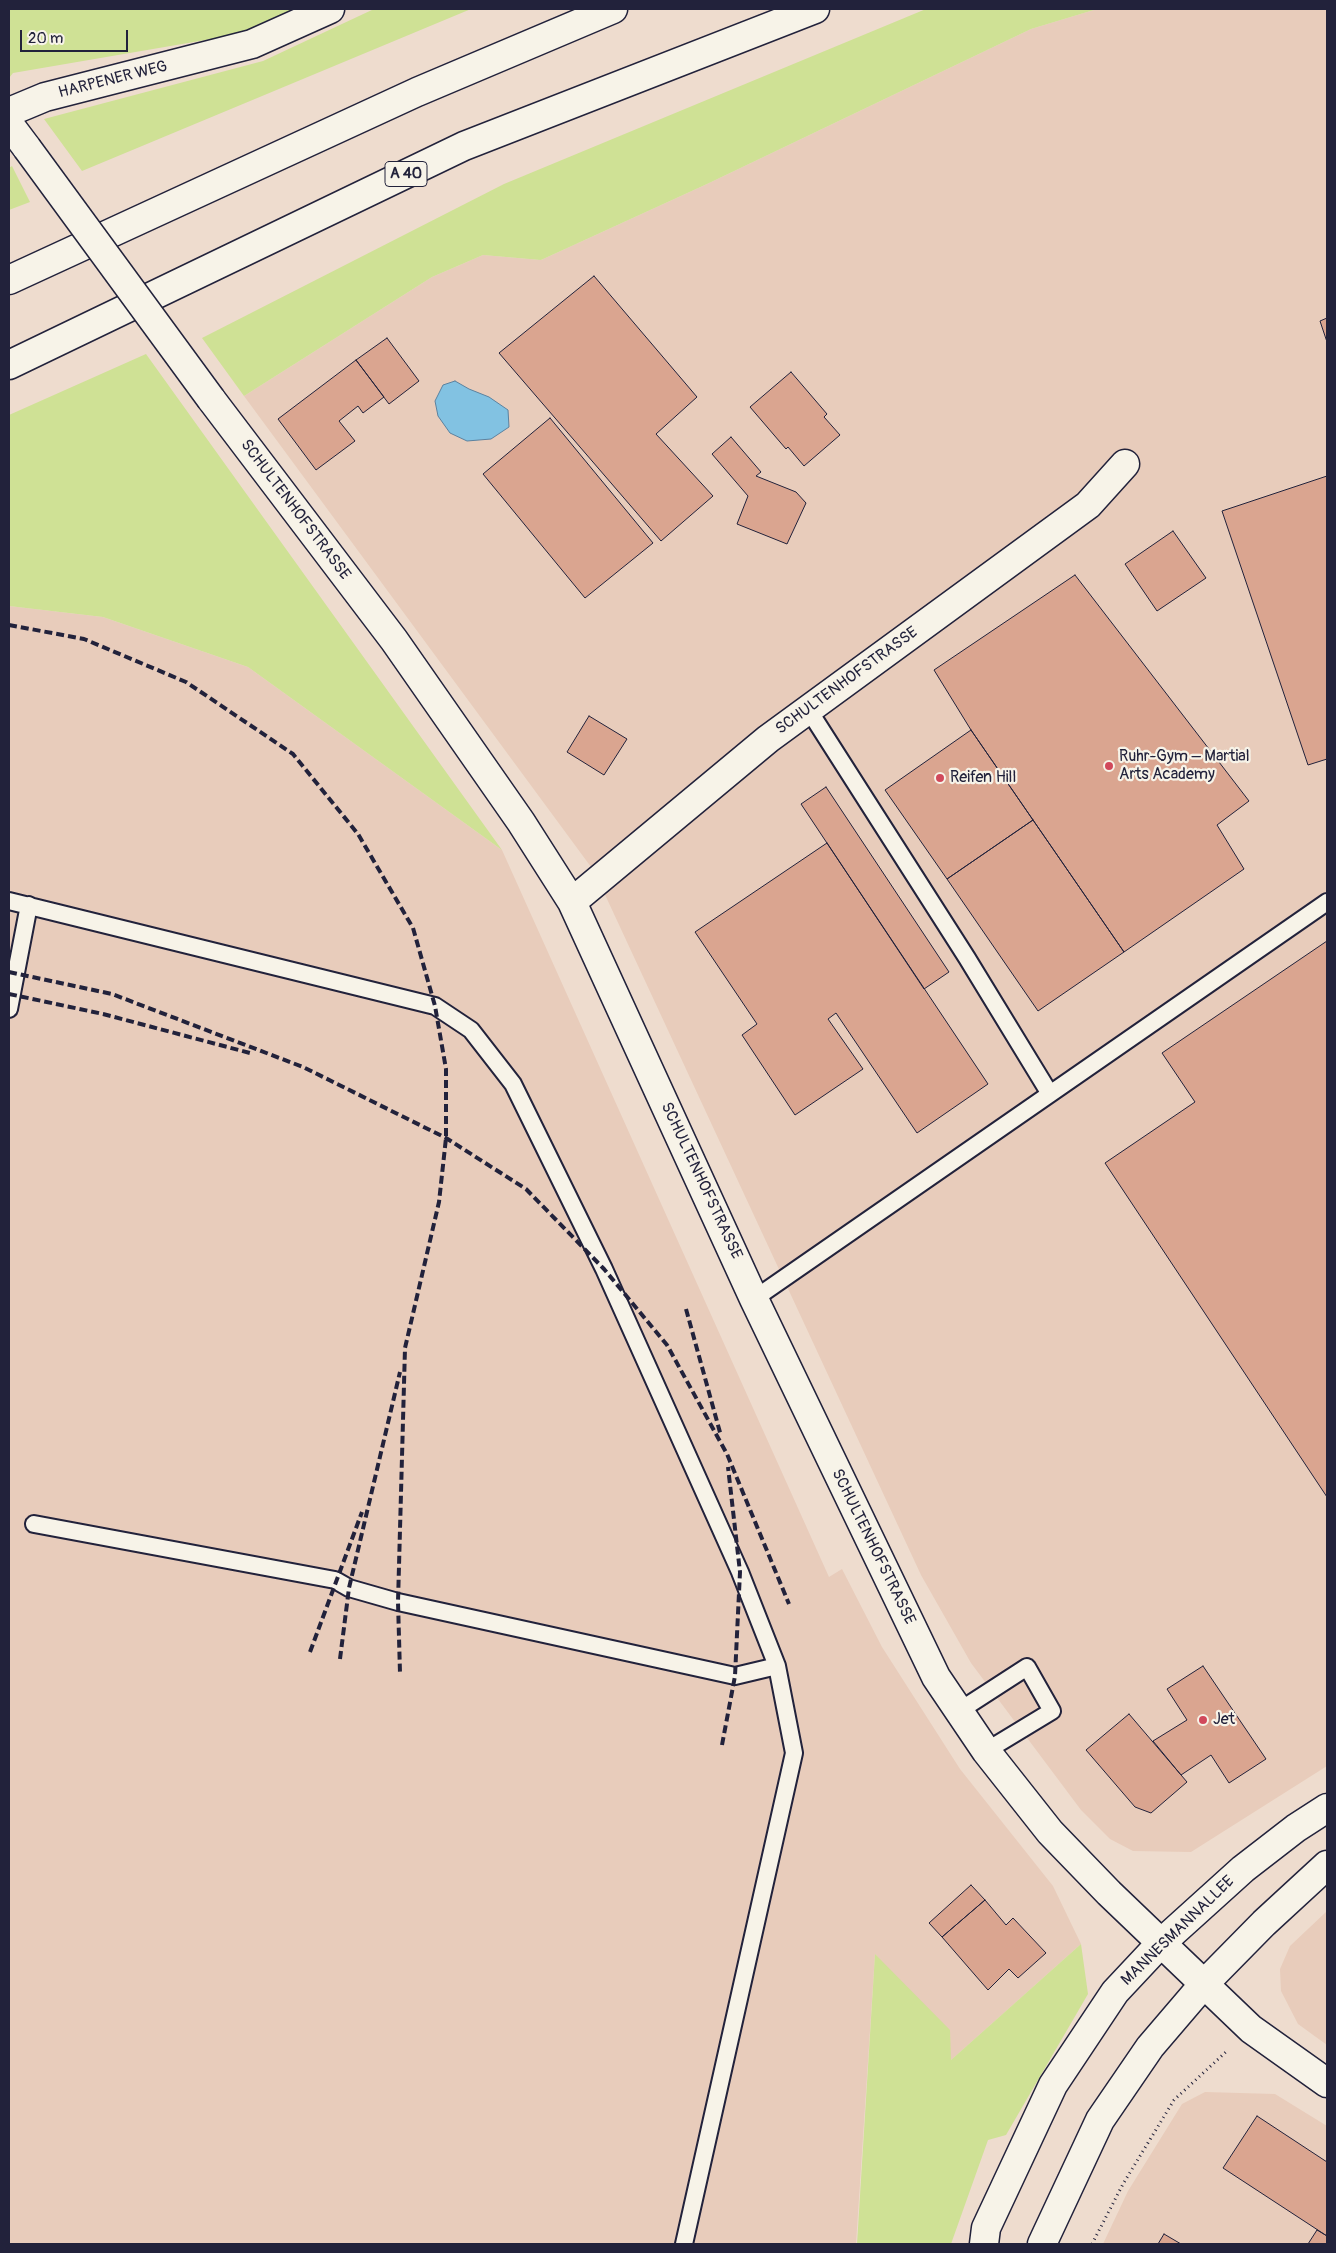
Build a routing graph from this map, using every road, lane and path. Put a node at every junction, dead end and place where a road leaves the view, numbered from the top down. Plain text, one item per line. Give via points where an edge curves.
1 (330, 9) edge
2 (613, 9) edge
3 (815, 9) edge
4 (9, 112) edge
5 (9, 124) edge
6 (9, 280) edge
7 (9, 365) edge
8 (1125, 464) dead end
9 (808, 709) junction
10 (9, 901) edge
11 (572, 902) junction
12 (1327, 902) edge
13 (29, 905) junction
14 (9, 1009) edge
15 (1050, 1094) junction
16 (754, 1299) junction
17 (34, 1524) dead end
18 (777, 1666) junction
19 (959, 1710) junction
20 (986, 1751) junction
21 (1327, 1808) edge
22 (1327, 1865) edge
23 (1160, 1944) junction
24 (1203, 1985) junction
25 (1252, 2029) junction
26 (1327, 2083) edge
27 (684, 2244) edge
28 (984, 2244) edge
29 (1042, 2244) edge
30 (1092, 2244) edge

1 - 4 main road, HARPENER WEG via 252,44 45,97
2 - 6 main road via 417,92
3 - 7 main road, A 40 via 464,146
5 - 11 main road, SCHULTENHOFSTRASSE, bridge via 394,640
8 - 9 main road, SCHULTENHOFSTRASSE via 1088,505
9 - 11 main road, SCHULTENHOFSTRASSE via 768,738
9 - 15 lane
10 - 13 lane
11 - 16 main road, SCHULTENHOFSTRASSE
12 - 15 lane
13 - 14 lane
13 - 18 lane via 435,1006 471,1030 513,1084 604,1269 740,1572
15 - 16 lane
16 - 19 main road, SCHULTENHOFSTRASSE via 936,1677
17 - 18 lane via 336,1580 349,1588 398,1602 735,1676
18 - 27 lane via 794,1753
19 - 20 main road, SCHULTENHOFSTRASSE
19 - 20 lane via 1027,1667 1052,1711
20 - 23 main road, SCHULTENHOFSTRASSE via 1050,1832
21 - 23 main road, MANNESMANNALLEE via 1243,1869
22 - 24 main road
23 - 24 main road, SCHULTENHOFSTRASSE
23 - 28 main road, MANNESMANNALLEE via 1115,1992 1053,2085 986,2228
24 - 25 main road, SCHULTENHOFSTRASSE
24 - 29 main road via 1150,2047 1100,2120
25 - 26 main road, SCHULTENHOFSTRASSE
25 - 30 path via 1174,2100 1123,2184

